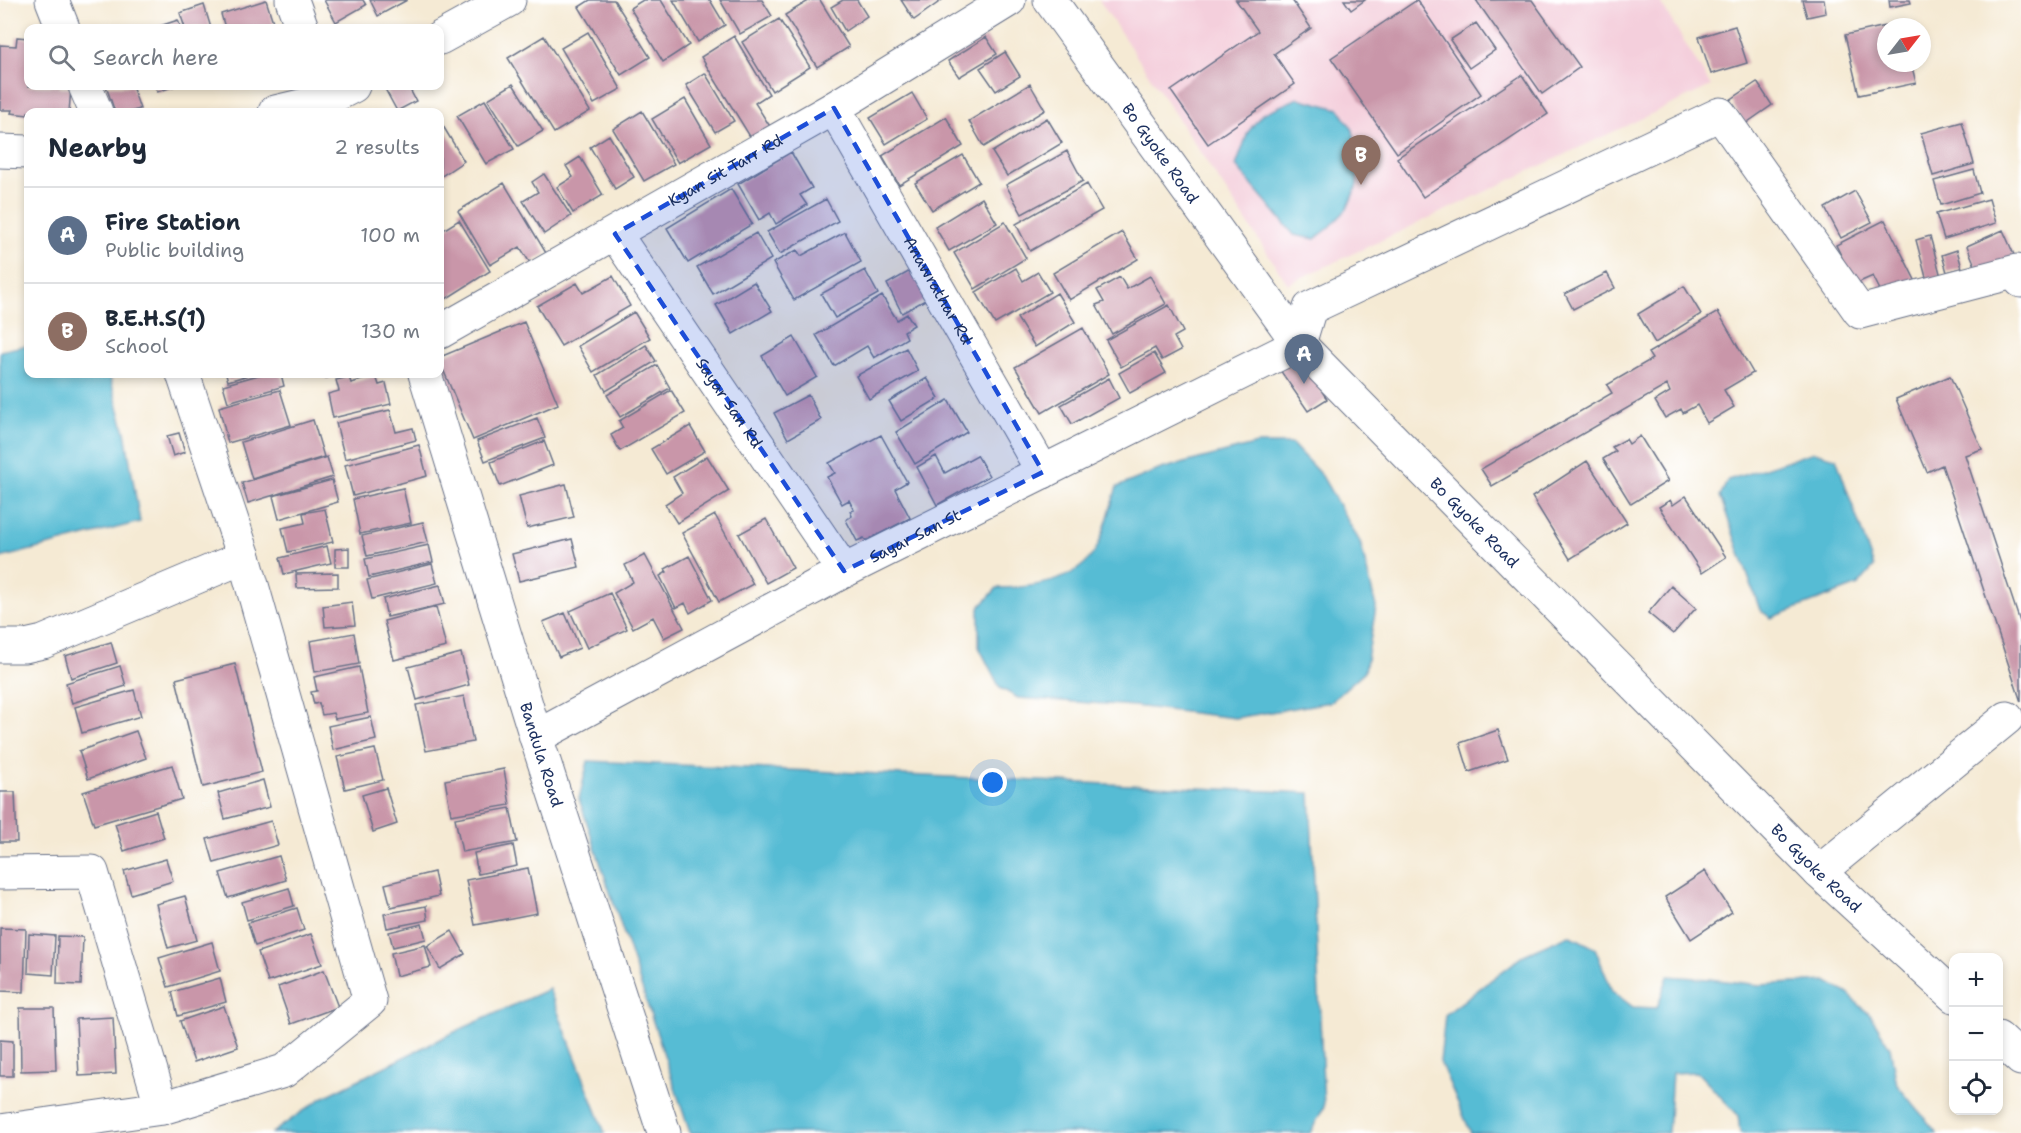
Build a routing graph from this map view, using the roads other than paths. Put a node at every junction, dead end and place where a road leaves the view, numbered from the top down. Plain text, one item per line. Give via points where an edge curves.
1 (52, 0) edge
2 (292, 0) edge
3 (510, 0) edge
4 (1009, 0) edge
5 (1050, 0) edge
6 (61, 24) edge
7 (301, 24) edge
8 (444, 36) edge
9 (87, 90) edge
10 (333, 96) edge
11 (94, 108) edge
12 (290, 108) edge
13 (834, 108) junction
14 (0, 151) edge
15 (24, 152) edge
16 (615, 234) junction
17 (2021, 281) edge
18 (444, 330) edge
19 (1299, 344) junction
20 (184, 378) edge
21 (425, 378) edge
22 (1043, 472) junction
23 (244, 557) junction
24 (844, 571) junction
25 (0, 646) edge
26 (2007, 718) dead end
27 (536, 737) junction
28 (1819, 872) junction
29 (0, 873) edge
30 (1949, 992) edge
31 (2003, 1043) edge
32 (2021, 1059) edge
33 (162, 1108) junction
34 (0, 1131) edge
35 (664, 1133) edge

1 - 6 street
2 - 7 street
3 - 8 street
4 - 13 street, Kyan Sit Tarr Rd
5 - 19 street, Bo Gyoke Road
9 - 11 street
10 - 12 street
13 - 16 street, Kyan Sit Tarr Rd
13 - 22 street, Anawrathar Rd
14 - 15 street
16 - 18 street, Kyan Sit Tarr Rd
16 - 24 street, Sayar San Rd
17 - 19 street via 2017,271 1860,312 1720,114 1310,308
19 - 22 street, Sayar San St
19 - 28 street, Bo Gyoke Road
20 - 23 street
21 - 27 street, Bandula Road
22 - 24 street, Sayar San St
23 - 25 street via 43,642
23 - 33 street via 370,1001 284,1071
24 - 27 street, Sayar San St
26 - 28 street
27 - 35 street, Bandula Road
28 - 30 street, Bo Gyoke Road
29 - 33 street via 92,872
31 - 32 street
33 - 34 street

